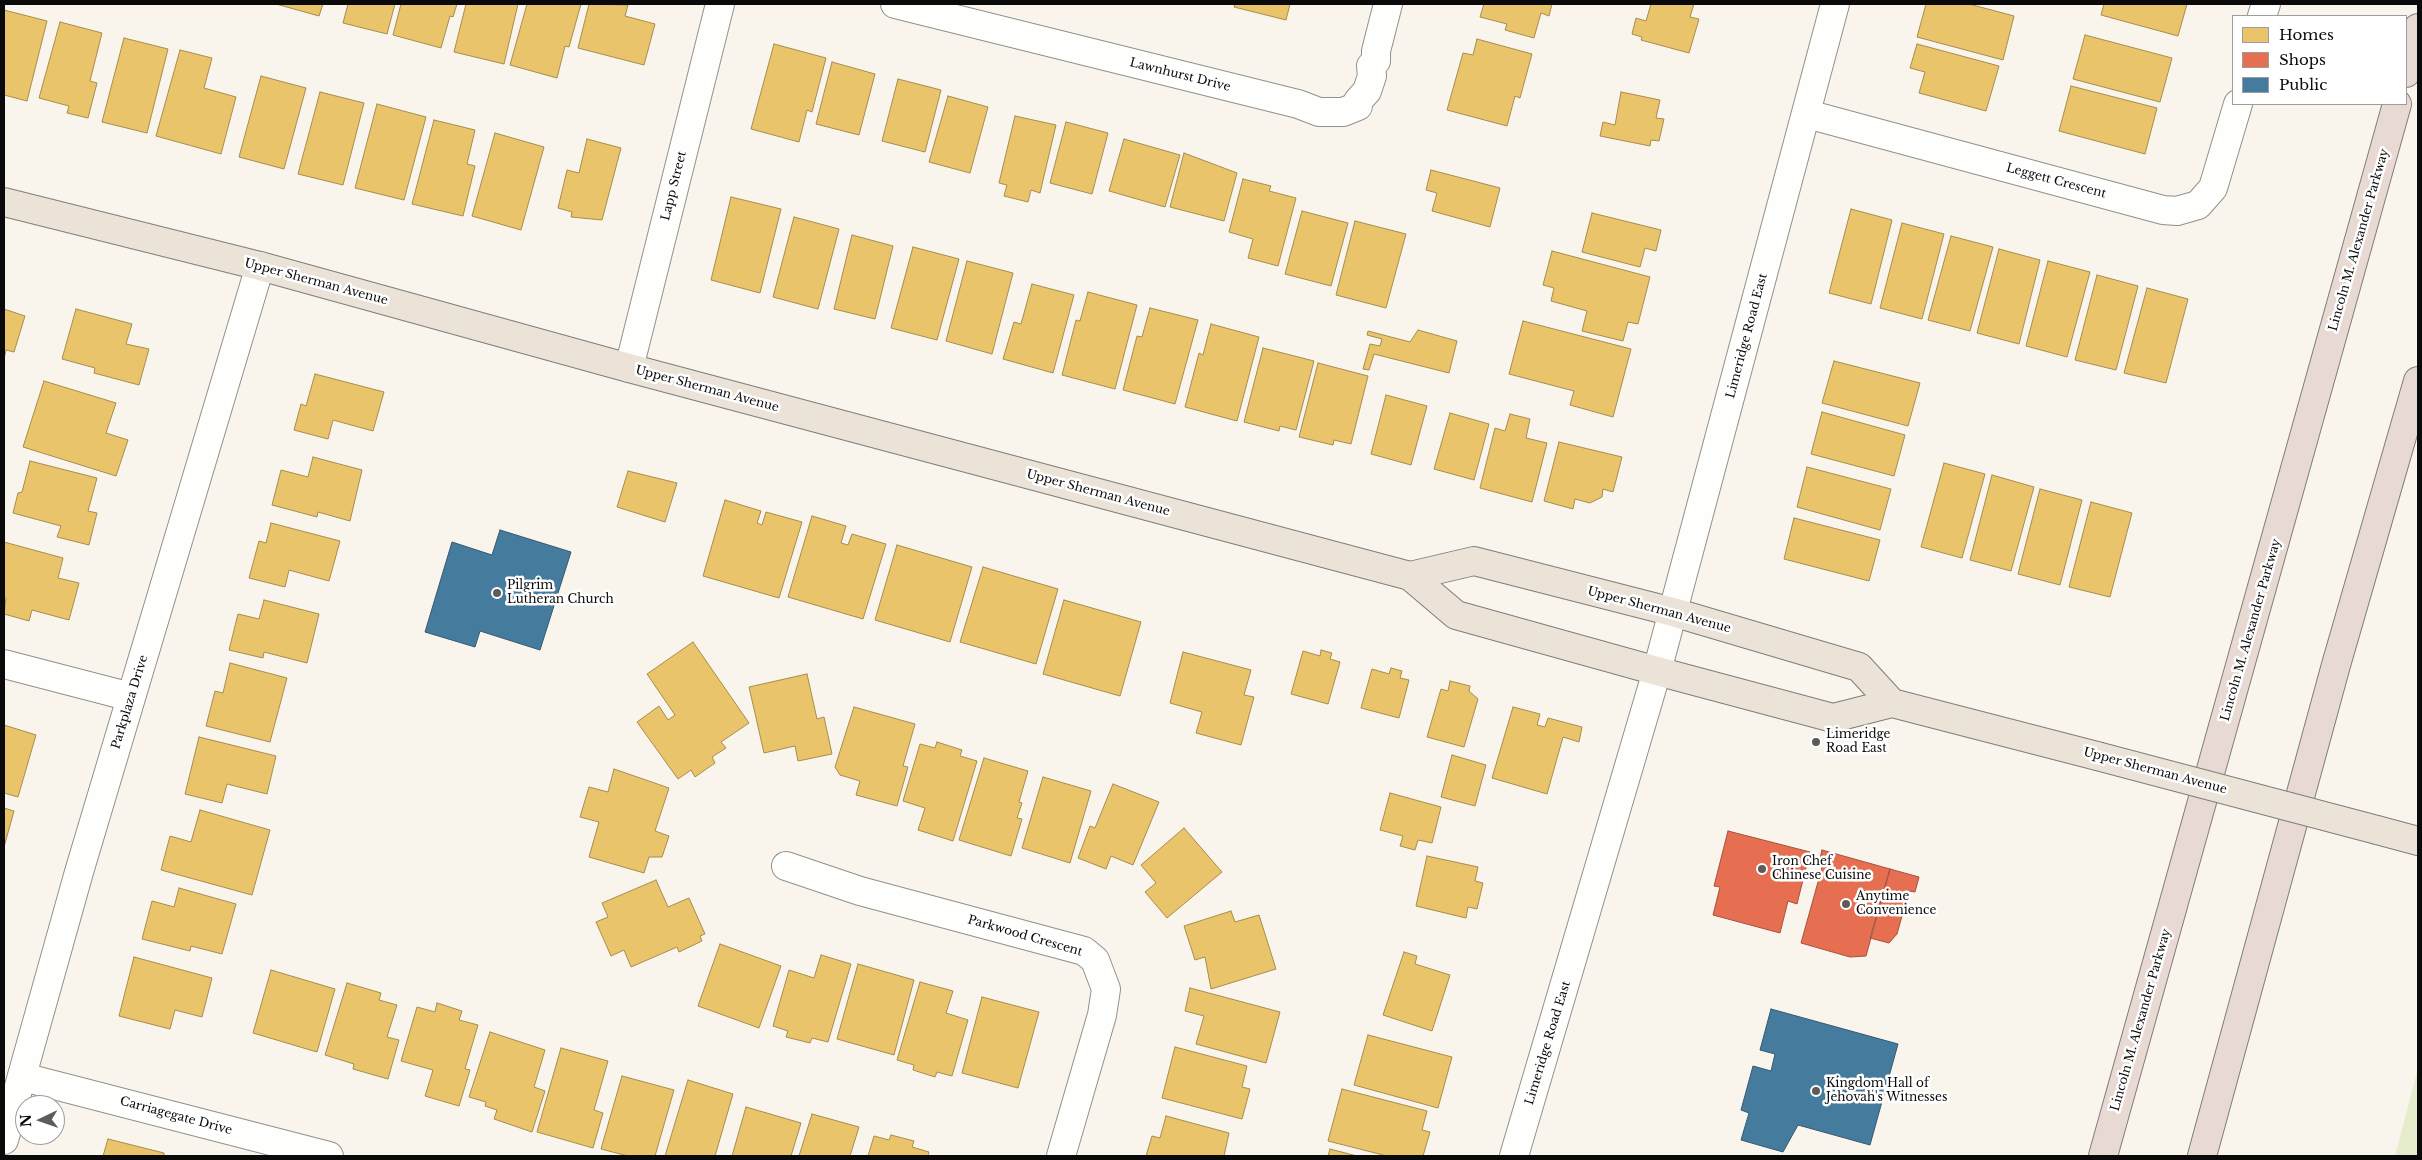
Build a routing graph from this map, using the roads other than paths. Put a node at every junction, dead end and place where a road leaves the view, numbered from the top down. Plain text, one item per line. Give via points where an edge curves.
1 (720, 4) edge
2 (894, 4) edge
3 (1388, 4) edge
4 (1835, 4) edge
5 (967, 13) edge
6 (2418, 28) edge
7 (2407, 69) edge
8 (2238, 105) edge
9 (2397, 105) edge
10 (1807, 114) junction
11 (4, 202) edge
12 (260, 266) junction
13 (629, 368) junction
14 (2418, 381) edge
15 (1410, 576) junction
16 (1673, 612) junction
17 (4, 664) edge
18 (1657, 671) junction
19 (131, 697) junction
20 (1892, 703) junction
21 (2418, 841) edge
22 (786, 866) dead end
23 (23, 1077) junction
24 (4, 1140) edge
25 (329, 1156) edge
26 (1061, 1156) edge
27 (1514, 1156) edge
28 (2103, 1156) edge
29 (2202, 1156) edge

1 - 13 street, Lapp Street
2 - 5 street, Lawnhurst Drive
3 - 5 street, Lawnhurst Drive via 1376,61 1371,66 1368,91 1358,101 1358,106 1343,112 1319,112
4 - 10 street, Limeridge Road East
6 - 7 highway
8 - 10 street, Leggett Crescent via 2213,188 2198,204 2177,211 2163,210
9 - 28 highway, Lincoln M. Alexander Parkway
10 - 16 street, Limeridge Road East
11 - 12 main road, Upper Sherman Avenue
12 - 13 main road, Upper Sherman Avenue
12 - 19 street, Parkplaza Drive
13 - 15 main road, Upper Sherman Avenue
14 - 29 highway via 2336,665
15 - 16 main road, Upper Sherman Avenue via 1474,561
15 - 18 main road, Upper Sherman Avenue via 1456,615
16 - 18 street, Limeridge Road East
16 - 20 main road, Upper Sherman Avenue via 1859,667
17 - 19 street
18 - 20 main road, Upper Sherman Avenue via 1833,718
18 - 27 street, Limeridge Road East
19 - 23 street, Parkplaza Drive
20 - 21 main road, Upper Sherman Avenue, bridge
22 - 26 street, Parkwood Crescent via 860,891 1084,952 1095,960 1106,989 1102,1015
23 - 24 street, Parkplaza Drive
23 - 25 street, Carriagegate Drive

